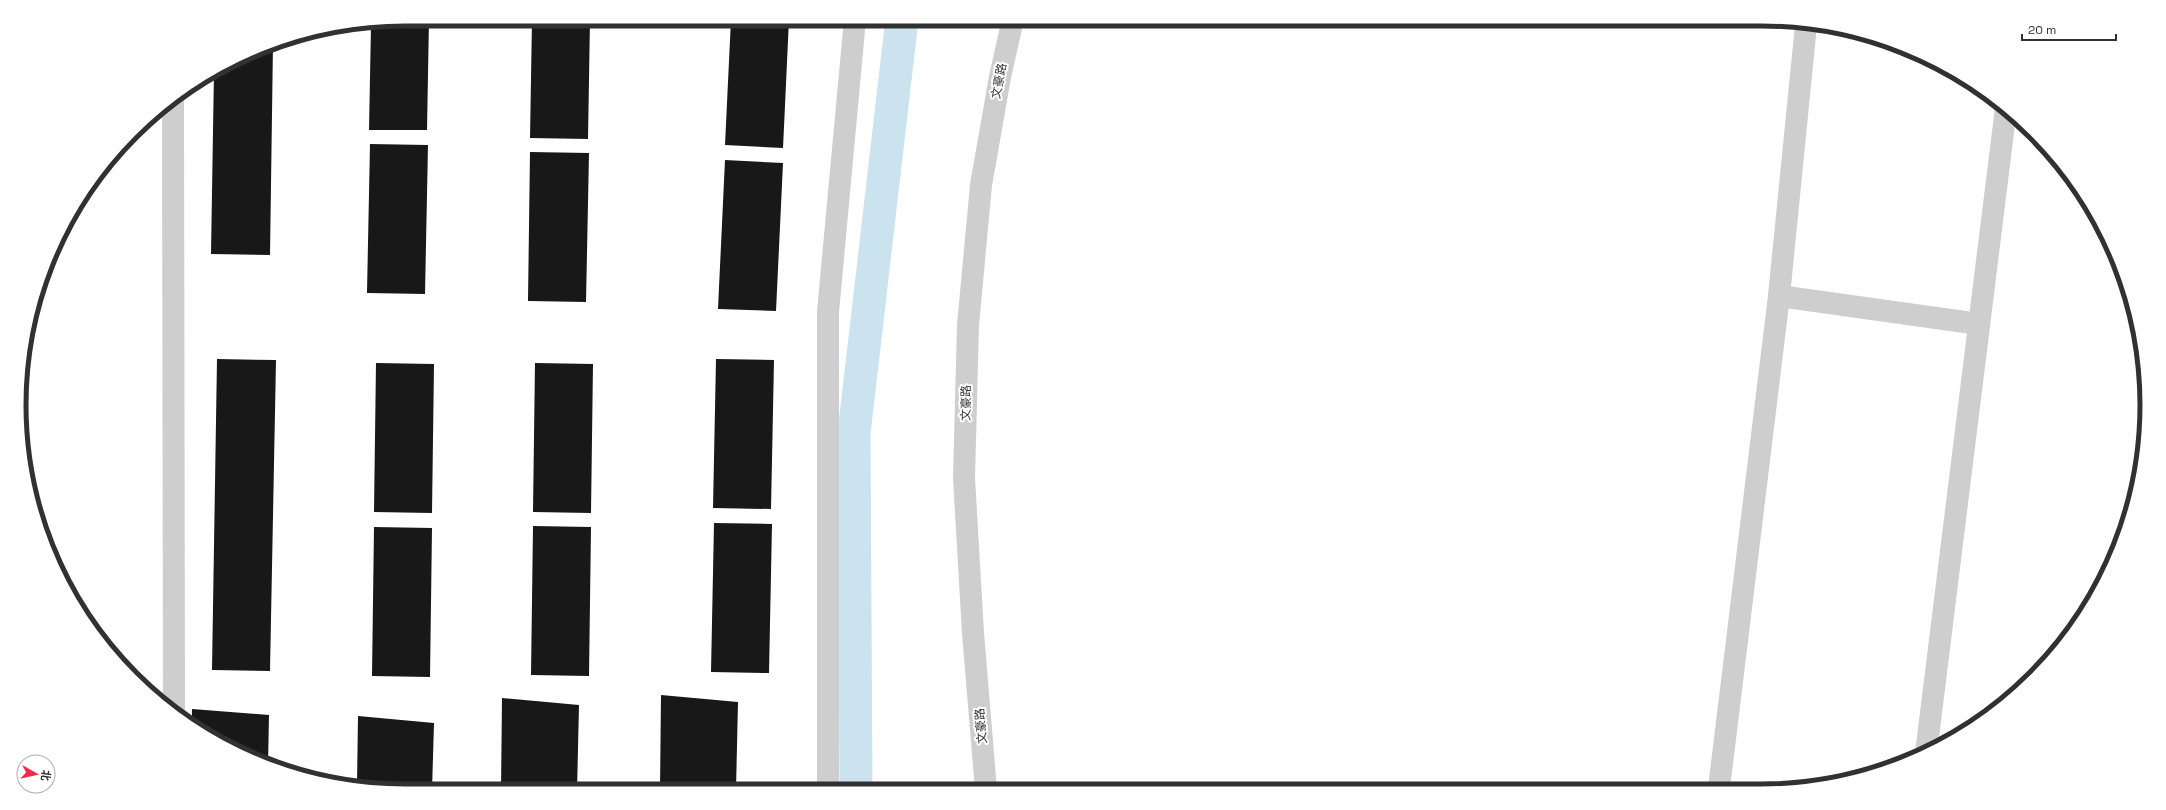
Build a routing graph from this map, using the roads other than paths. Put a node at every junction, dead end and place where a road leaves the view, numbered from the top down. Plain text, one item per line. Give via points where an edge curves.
1 (854, 26) edge
2 (1011, 26) edge
3 (1806, 29) edge
4 (173, 105) edge
5 (2005, 115) edge
6 (1779, 296) junction
7 (1979, 324) junction
8 (174, 706) edge
9 (1927, 746) edge
10 (828, 784) edge
11 (986, 784) edge
12 (1719, 784) edge

1 - 10 street via 828,312
2 - 11 street, 文豪路 via 981,185 968,324 964,478
3 - 6 street
4 - 8 street
5 - 7 street
6 - 7 street
6 - 12 street
7 - 9 street

